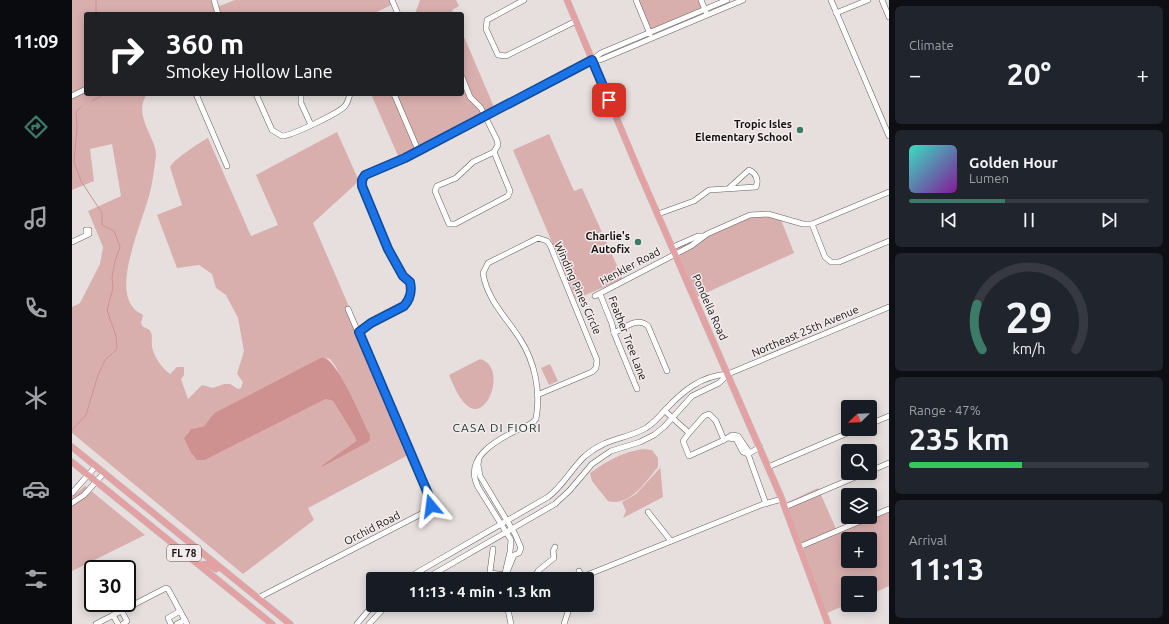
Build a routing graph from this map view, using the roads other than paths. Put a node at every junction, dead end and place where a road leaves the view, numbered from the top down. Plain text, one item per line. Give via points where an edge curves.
1 (214, 0) edge
2 (392, 0) edge
3 (524, 0) edge
4 (567, 0) edge
5 (636, 0) edge
6 (701, 0) edge
7 (727, 0) edge
8 (744, 0) edge
9 (830, 0) edge
10 (868, 0) edge
11 (882, 0) edge
12 (705, 9) junction
13 (217, 12) edge
14 (397, 12) edge
15 (836, 13) junction
16 (708, 15) junction
17 (889, 17) edge
18 (576, 21) junction
19 (649, 33) junction
20 (652, 38) junction
21 (626, 42) junction
22 (629, 48) junction
23 (592, 60) junction
24 (464, 82) edge
25 (84, 90) edge
26 (72, 96) edge
27 (197, 96) edge
28 (257, 96) edge
29 (301, 96) edge
30 (349, 96) edge
31 (395, 96) edge
32 (484, 115) junction
33 (311, 125) junction
34 (889, 136) edge
35 (418, 150) junction
36 (494, 152) junction
37 (227, 166) dead end
38 (729, 188) junction
39 (889, 192) edge
40 (658, 214) junction
41 (812, 224) junction
42 (86, 234) dead end
43 (889, 241) edge
44 (72, 242) edge
45 (674, 250) junction
46 (600, 294) junction
47 (595, 296) dead end
48 (889, 307) edge
49 (348, 309) dead end
50 (359, 332) junction
51 (614, 333) junction
52 (667, 371) dead end
53 (728, 374) junction
54 (637, 389) dead end
55 (537, 395) junction
56 (665, 411) junction
57 (889, 416) edge
58 (672, 418) junction
59 (877, 421) edge
60 (689, 433) junction
61 (841, 436) edge
62 (726, 439) junction
63 (72, 447) edge
64 (760, 447) junction
65 (748, 453) junction
66 (481, 454) junction
67 (72, 462) edge
68 (889, 463) edge
69 (96, 466) junction
70 (768, 467) junction
71 (877, 468) edge
72 (104, 473) junction
73 (88, 476) junction
74 (849, 480) edge
75 (97, 482) junction
76 (72, 493) edge
77 (550, 495) junction
78 (782, 499) junction
79 (72, 504) edge
80 (555, 504) junction
81 (766, 504) junction
82 (785, 507) junction
83 (889, 509) edge
84 (648, 512) dead end
85 (506, 520) junction
86 (500, 524) junction
87 (509, 530) junction
88 (671, 541) junction
89 (555, 547) dead end
90 (799, 547) junction
91 (493, 549) dead end
92 (200, 565) junction
93 (418, 572) edge
94 (437, 572) edge
95 (490, 572) edge
96 (506, 572) edge
97 (508, 572) edge
98 (538, 572) edge
99 (594, 572) edge
100 (258, 598) junction
101 (136, 603) edge
102 (180, 611) junction
103 (118, 612) edge
104 (122, 612) edge
105 (367, 612) edge
106 (380, 612) edge
107 (508, 612) edge
108 (569, 612) edge
109 (113, 615) junction
110 (279, 615) junction
111 (186, 622) edge
112 (96, 624) edge
113 (118, 624) edge
114 (123, 624) edge
115 (171, 624) edge
116 (177, 624) edge
117 (272, 624) edge
118 (290, 624) edge
119 (356, 624) edge
120 (369, 624) edge
121 (511, 624) edge
122 (564, 624) edge
123 (828, 624) edge

1 - 13 street
2 - 14 street
3 - 18 street via 487,20 486,29 491,42 502,57
4 - 18 main road, Pondella Road
5 - 19 street
6 - 12 street
7 - 12 street
8 - 16 street
9 - 15 street
10 - 15 street
11 - 17 street
12 - 16 street
12 - 19 street
15 - 34 street
16 - 20 street
18 - 23 main road, Pondella Road
19 - 20 street
19 - 21 street
20 - 22 street
21 - 22 street
21 - 23 street
22 - 23 street via 600,60
23 - 32 street
23 - 40 main road, Pondella Road
24 - 32 street via 470,96
25 - 26 street
27 - 37 street
28 - 33 street via 269,125 277,135 288,136
29 - 33 street via 301,103
30 - 33 street via 342,108
31 - 35 street
32 - 35 street
32 - 36 street via 498,145
35 - 50 street via 365,175 362,180 362,186 386,245 403,276 410,282 411,296 404,306
36 - 36 street via 473,162 456,178 437,186 435,191 449,224 455,224 508,196 510,191
38 - 38 street via 756,187 757,179 749,170
38 - 40 street via 709,190 694,201
39 - 41 street
40 - 45 main road, Pondella Road
41 - 43 street via 825,257 831,262 839,262
41 - 45 street, Henkler Road via 768,214 750,215 704,236 698,236
42 - 44 street
45 - 46 street, Henkler Road
45 - 53 main road, Pondella Road
46 - 47 street, Henkler Road
46 - 51 street, Feather Tree Lane
48 - 53 street, Northeast 25th Avenue
49 - 50 street, Orchid Road
50 - 100 street, Orchid Road via 431,506 423,513
51 - 52 street via 633,323 642,322 648,326
51 - 54 street, Feather Tree Lane
53 - 56 street via 715,375 693,384
53 - 58 street via 719,383 692,396
53 - 64 main road, Pondella Road
55 - 55 street, Winding Pines Circle via 535,373 523,344 496,306 483,273 491,262 538,238 550,245 597,360 596,368 592,372
55 - 66 street, Winding Pines Circle via 537,415 534,421 500,439
56 - 58 street
56 - 77 street via 647,427 595,448
57 - 59 street
58 - 60 street
58 - 80 street via 654,435 604,455 592,464
60 - 62 street via 709,414
60 - 62 street via 683,441 689,456
61 - 70 street
62 - 65 street via 732,435 738,436
63 - 69 main road, FL 78
64 - 65 street
64 - 70 main road, Pondella Road
65 - 81 street
66 - 85 street via 479,472
66 - 86 street via 475,462 474,480
67 - 73 main road, FL 78
68 - 71 street
69 - 72 main road, FL 78
69 - 73 street
70 - 78 main road, Pondella Road
72 - 75 street
72 - 100 main road, FL 78
73 - 75 main road, FL 78
73 - 76 street
74 - 82 street
75 - 79 street
75 - 92 main road, FL 78
77 - 80 street
77 - 85 street
78 - 81 street
78 - 82 main road, Pondella Road
80 - 87 street
81 - 88 street
82 - 90 main road, Pondella Road
83 - 90 street
84 - 88 street
85 - 86 street
85 - 87 street
86 - 87 street
86 - 93 street
87 - 94 street
87 - 96 street via 511,546
87 - 97 street via 521,548 519,553 514,555
88 - 99 street
89 - 98 street via 554,558
90 - 123 main road, Pondella Road
91 - 95 street
92 - 110 main road via 212,566 267,610
92 - 117 main road, FL 78
100 - 110 main road, FL 78
101 - 102 street via 166,588
102 - 111 street
102 - 115 street via 168,618
103 - 109 street
104 - 114 street via 127,622
105 - 119 street
106 - 120 street
107 - 121 street
108 - 122 street
109 - 112 street
109 - 113 street
110 - 118 main road, FL 78
111 - 116 street

